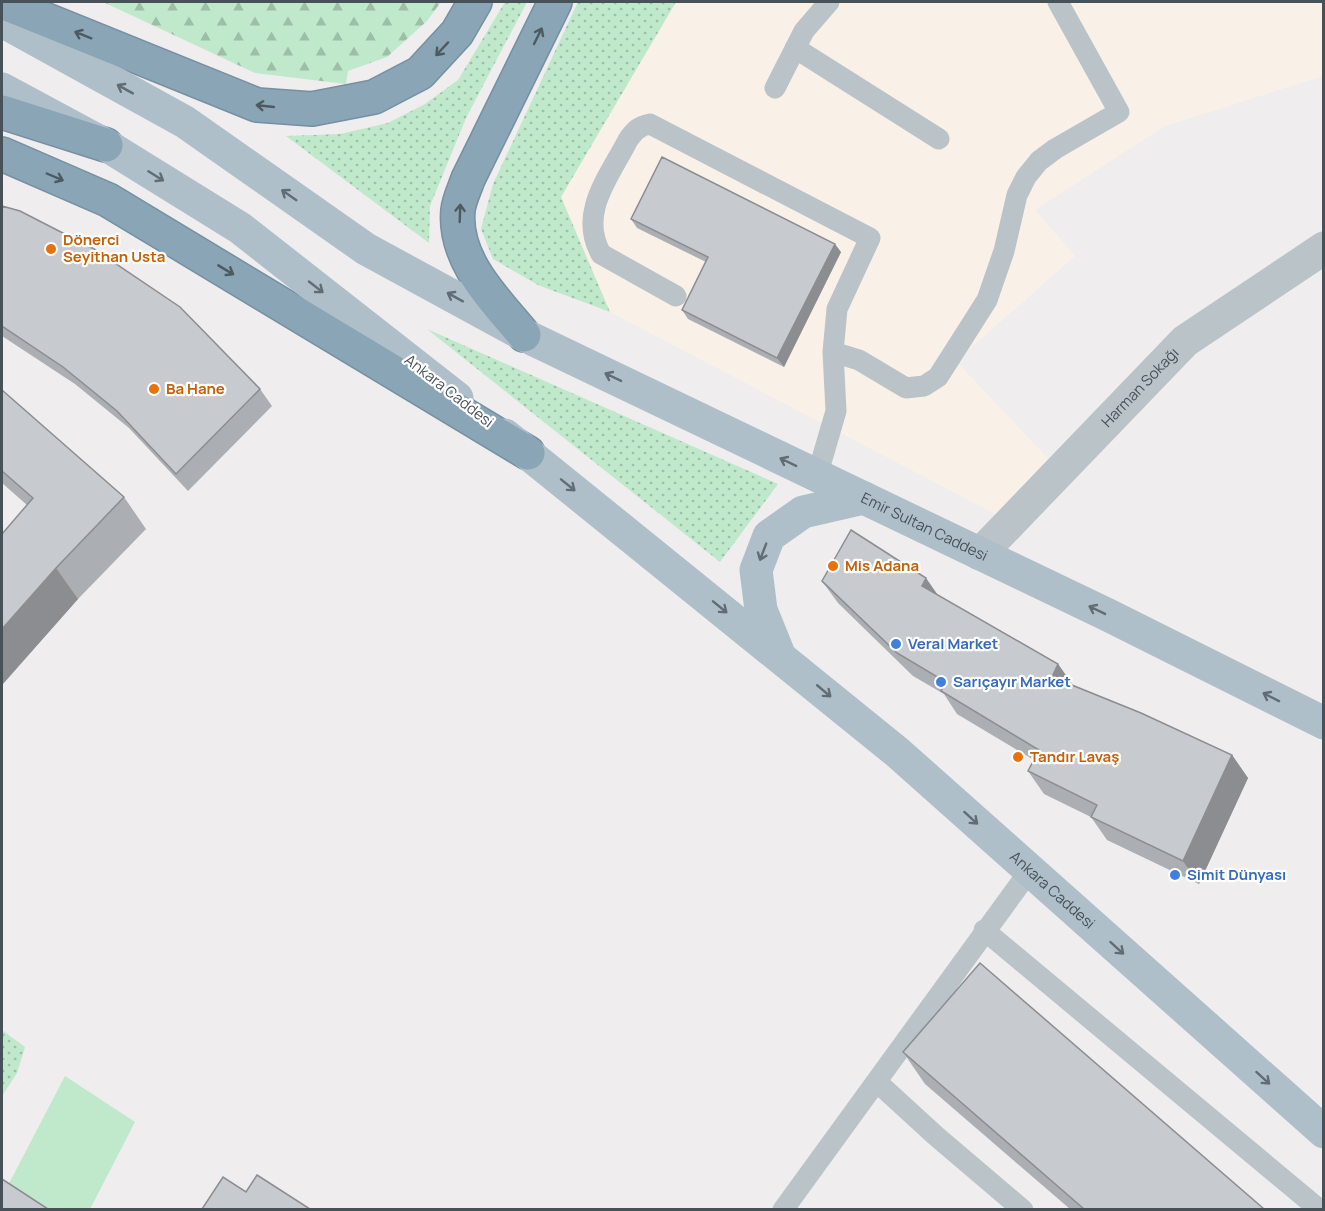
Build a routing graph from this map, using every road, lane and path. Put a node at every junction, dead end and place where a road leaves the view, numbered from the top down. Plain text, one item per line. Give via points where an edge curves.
1 (2, 2) edge
2 (476, 2) edge
3 (555, 2) edge
4 (829, 2) edge
5 (1058, 2) edge
6 (2, 21) edge
7 (795, 48) junction
8 (775, 88) dead end
9 (2, 89) edge
10 (2, 112) edge
11 (939, 139) dead end
12 (106, 145) junction
13 (2, 153) edge
14 (1323, 248) edge
15 (676, 296) dead end
16 (524, 335) junction
17 (833, 352) junction
18 (528, 453) junction
19 (817, 476) junction
20 (864, 498) junction
21 (980, 554) junction
22 (778, 654) junction
23 (1323, 723) edge
24 (1030, 870) junction
25 (984, 930) junction
26 (878, 1082) junction
27 (1323, 1132) edge
28 (783, 1209) edge
29 (1023, 1209) edge
30 (1320, 1209) edge

2 -> 1 highway via 458,33 420,73 374,97 312,109 256,105
16 -> 3 highway via 479,281 461,241 458,210 468,178
4 - 7 lane
5 - 17 lane via 1119,112 1055,148 1026,177 1017,195 987,300 938,377 924,386 906,388 858,360
16 -> 6 main road, Emir Sultan Caddesi via 366,249 185,122
7 - 8 lane
7 - 11 lane
9 - 12 main road, Ankara Caddesi
10 - 12 highway
12 -> 18 main road, Ankara Caddesi via 240,228
13 -> 18 highway via 108,200
14 - 21 street, Harman Sokağı via 1185,341
15 - 17 lane via 601,254 591,228 593,209 632,133 650,124 870,237 837,309
19 -> 16 main road, Emir Sultan Caddesi
17 - 19 lane via 836,411
18 -> 22 main road, Ankara Caddesi
19 - 20 main road, Emir Sultan Caddesi
20 - 21 main road, Emir Sultan Caddesi
20 -> 22 main road, Ankara Caddesi via 803,512 769,536 756,570 761,610
23 -> 21 main road, Emir Sultan Caddesi
22 -> 24 main road, Ankara Caddesi via 897,752
24 - 25 lane
24 -> 27 main road, Ankara Caddesi
25 - 26 lane
25 - 30 lane
26 - 28 lane
26 - 29 lane

